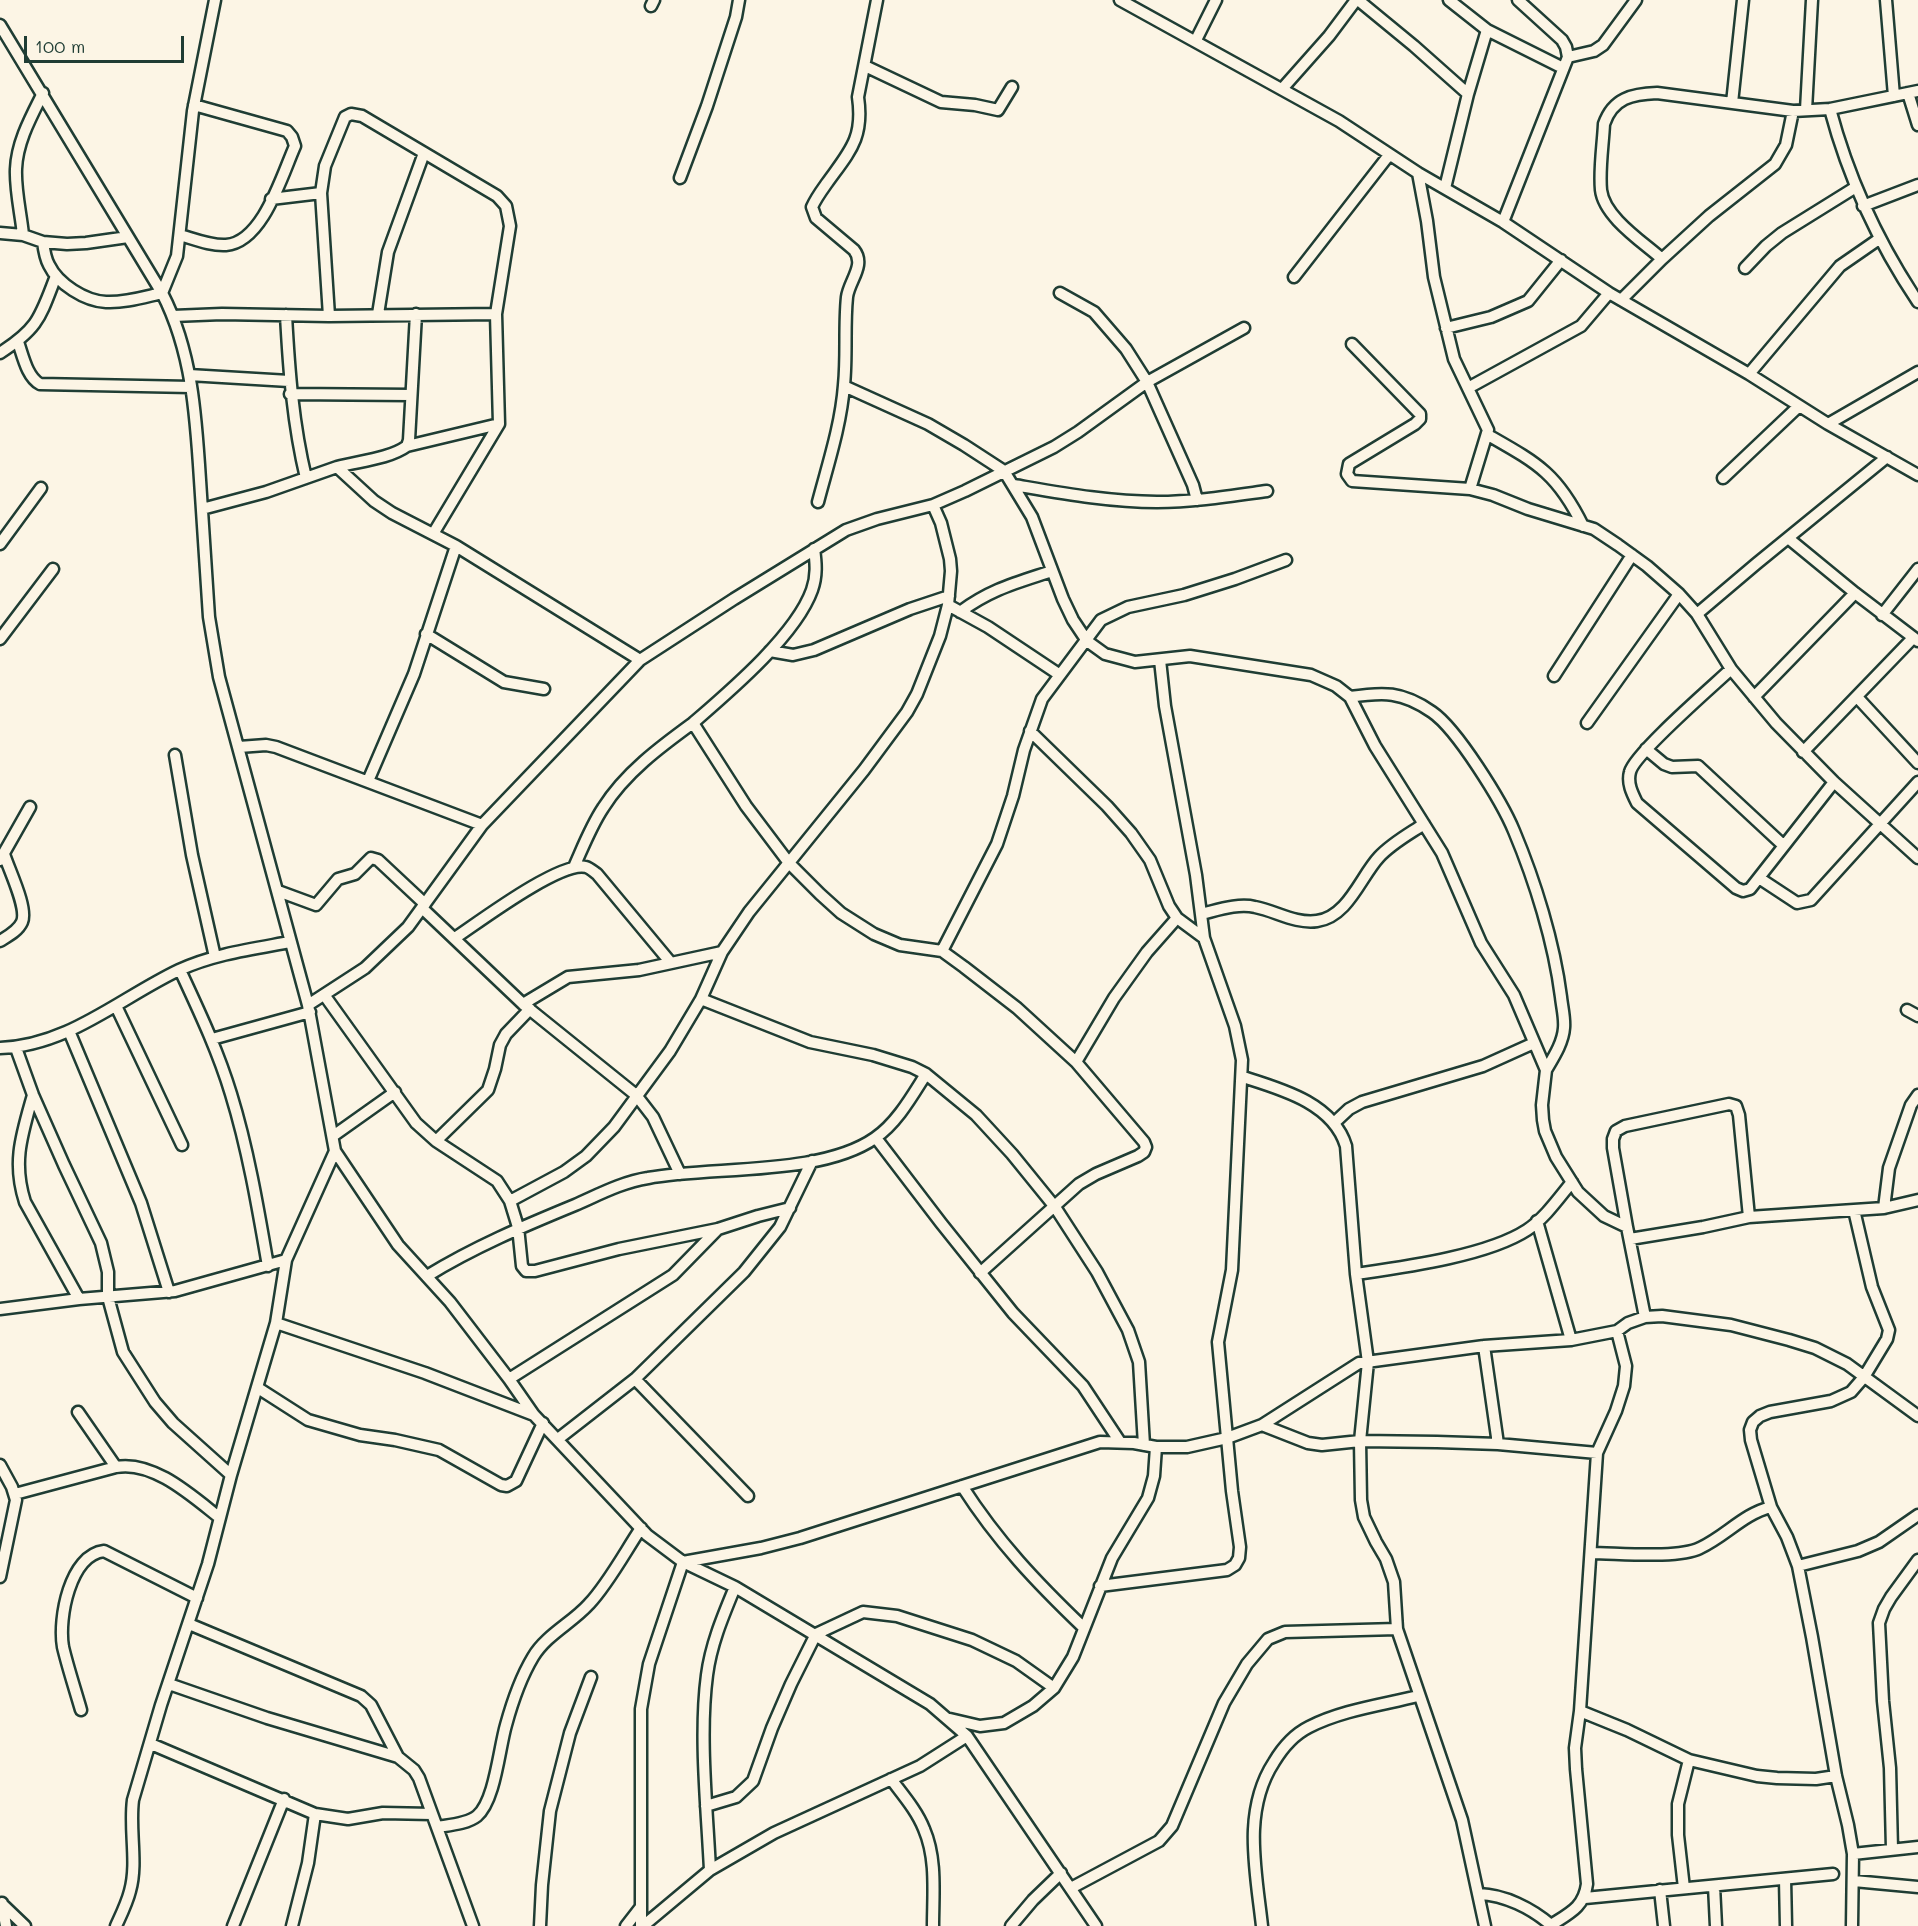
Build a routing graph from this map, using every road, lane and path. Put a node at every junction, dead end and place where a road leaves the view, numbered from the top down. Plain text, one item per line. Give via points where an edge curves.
1 (216, 0) edge
2 (738, 0) edge
3 (877, 0) edge
4 (1120, 0) edge
5 (1216, 0) edge
6 (1357, 0) edge
7 (1449, 0) edge
8 (1518, 0) edge
9 (1636, 0) edge
10 (1743, 0) edge
11 (1812, 0) edge
12 (1886, 0) edge
13 (0, 25) edge
14 (1487, 30) junction
15 (1196, 40) junction
16 (1568, 57) junction
17 (865, 66) junction
18 (1563, 68) junction
19 (1012, 87) dead end
20 (1282, 89) junction
21 (1913, 92) edge
22 (42, 93) junction
23 (1468, 94) junction
24 (1894, 96) junction
25 (1732, 103) junction
26 (194, 105) junction
27 (1830, 109) junction
28 (1806, 110) junction
29 (1792, 111) junction
30 (1918, 125) edge
31 (424, 153) junction
32 (1389, 155) junction
33 (1418, 173) junction
34 (680, 178) dead end
35 (1918, 185) edge
36 (1856, 187) junction
37 (1445, 188) junction
38 (321, 193) junction
39 (271, 199) junction
40 (1863, 206) junction
41 (1503, 222) junction
42 (0, 233) edge
43 (23, 235) junction
44 (180, 235) junction
45 (128, 237) junction
46 (1879, 239) junction
47 (43, 242) junction
48 (1662, 259) junction
49 (1561, 260) junction
50 (1744, 268) dead end
51 (56, 276) junction
52 (1294, 277) dead end
53 (1913, 285) edge
54 (162, 293) junction
55 (1060, 293) dead end
56 (1609, 293) junction
57 (1621, 300) junction
58 (1918, 302) edge
59 (378, 314) junction
60 (416, 314) junction
61 (496, 314) junction
62 (286, 315) junction
63 (173, 316) junction
64 (329, 316) junction
65 (1244, 328) dead end
66 (1446, 328) junction
67 (18, 342) junction
68 (1353, 344) dead end
69 (0, 353) edge
70 (1918, 372) edge
71 (1749, 374) junction
72 (189, 375) junction
73 (289, 381) junction
74 (1148, 382) junction
75 (844, 386) junction
76 (191, 387) junction
77 (1468, 388) junction
78 (290, 394) junction
79 (411, 395) junction
80 (1799, 406) junction
81 (499, 424) junction
82 (1828, 424) junction
83 (1488, 435) junction
84 (406, 446) junction
85 (1887, 457) junction
86 (337, 467) junction
87 (1004, 471) junction
88 (1918, 475) edge
89 (306, 478) junction
90 (1723, 478) dead end
91 (1014, 485) junction
92 (41, 488) dead end
93 (1470, 489) junction
94 (1267, 491) dead end
95 (1197, 500) junction
96 (818, 502) dead end
97 (933, 505) junction
98 (202, 509) junction
99 (1583, 526) junction
100 (433, 534) junction
101 (1788, 538) junction
102 (0, 544) edge
103 (456, 546) junction
104 (814, 549) junction
105 (1632, 555) junction
106 (1286, 560) dead end
107 (53, 569) dead end
108 (1918, 569) edge
109 (1052, 571) junction
110 (1855, 593) junction
111 (1679, 594) junction
112 (949, 601) junction
113 (960, 612) junction
114 (1696, 615) junction
115 (1882, 615) junction
116 (426, 634) junction
117 (0, 639) edge
118 (1916, 639) edge
119 (1087, 640) junction
120 (770, 651) junction
121 (640, 660) junction
122 (1160, 660) junction
123 (1731, 669) junction
124 (1060, 675) junction
125 (1554, 676) dead end
126 (544, 689) dead end
127 (1350, 697) junction
128 (1754, 697) junction
129 (1857, 697) junction
130 (693, 723) junction
131 (1587, 723) dead end
132 (1030, 731) junction
133 (239, 747) junction
134 (1646, 749) junction
135 (1803, 752) junction
136 (175, 755) dead end
137 (1918, 763) edge
138 (368, 782) junction
139 (1918, 782) edge
140 (1834, 783) junction
141 (30, 807) dead end
142 (1424, 824) junction
143 (1878, 824) junction
144 (482, 825) junction
145 (1783, 845) junction
146 (2, 857) edge
147 (1918, 858) edge
148 (789, 863) junction
149 (574, 867) junction
150 (1759, 878) junction
151 (278, 891) junction
152 (423, 906) junction
153 (1201, 914) junction
154 (1177, 918) junction
155 (455, 938) junction
156 (1204, 938) junction
157 (0, 941) edge
158 (290, 942) junction
159 (942, 951) junction
160 (722, 952) junction
161 (215, 957) junction
162 (670, 963) junction
163 (180, 970) junction
164 (325, 996) junction
165 (701, 999) junction
166 (116, 1006) junction
167 (527, 1006) junction
168 (309, 1009) junction
169 (1907, 1010) dead end
170 (1918, 1016) edge
171 (69, 1032) junction
172 (212, 1039) junction
173 (1534, 1043) junction
174 (0, 1048) edge
175 (16, 1048) junction
176 (1076, 1062) junction
177 (1546, 1070) junction
178 (926, 1074) junction
179 (1242, 1077) junction
180 (395, 1092) junction
181 (33, 1095) junction
182 (636, 1095) junction
183 (1918, 1095) edge
184 (1334, 1123) junction
185 (333, 1136) junction
186 (876, 1138) junction
187 (436, 1141) junction
188 (182, 1145) dead end
189 (335, 1151) junction
190 (812, 1161) junction
191 (680, 1174) junction
192 (1572, 1182) junction
193 (1918, 1200) edge
194 (510, 1201) junction
195 (1055, 1207) junction
196 (790, 1208) junction
197 (1884, 1208) junction
198 (1854, 1210) junction
199 (1749, 1217) junction
200 (1538, 1221) junction
201 (518, 1227) junction
202 (1627, 1227) junction
203 (718, 1229) junction
204 (1630, 1239) junction
205 (286, 1260) junction
206 (268, 1266) junction
207 (980, 1273) junction
208 (1356, 1274) junction
209 (427, 1276) junction
210 (169, 1292) junction
211 (108, 1297) junction
212 (80, 1299) junction
213 (0, 1309) edge
214 (1645, 1317) junction
215 (276, 1323) junction
216 (1617, 1330) junction
217 (1571, 1340) junction
218 (1484, 1346) junction
219 (1368, 1362) junction
220 (1864, 1377) junction
221 (509, 1379) junction
222 (635, 1379) junction
223 (258, 1388) junction
224 (78, 1412) dead end
225 (534, 1415) junction
226 (1918, 1416) edge
227 (543, 1423) junction
228 (1262, 1425) junction
229 (1227, 1438) junction
230 (558, 1439) junction
231 (1360, 1441) junction
232 (1120, 1442) junction
233 (1498, 1444) junction
234 (1144, 1445) junction
235 (1156, 1447) junction
236 (1597, 1453) junction
237 (0, 1465) edge
238 (116, 1467) junction
239 (231, 1475) junction
240 (962, 1486) junction
241 (15, 1494) junction
242 (748, 1496) dead end
243 (1771, 1507) junction
244 (1918, 1515) edge
245 (220, 1518) junction
246 (641, 1528) junction
247 (1590, 1552) junction
248 (1918, 1560) edge
249 (683, 1562) junction
250 (1798, 1566) junction
251 (0, 1576) edge
252 (1100, 1586) junction
253 (735, 1587) junction
254 (197, 1598) junction
255 (189, 1624) junction
256 (1084, 1628) junction
257 (1396, 1629) junction
258 (816, 1634) junction
259 (591, 1677) dead end
260 (169, 1684) junction
261 (1054, 1688) junction
262 (1419, 1696) junction
263 (81, 1710) dead end
264 (1580, 1711) junction
265 (949, 1719) junction
266 (968, 1736) junction
267 (151, 1744) junction
268 (398, 1757) junction
269 (1689, 1760) junction
270 (1836, 1776) junction
271 (891, 1779) junction
272 (284, 1799) junction
273 (706, 1806) junction
274 (315, 1814) junction
275 (432, 1814) junction
276 (437, 1827) junction
277 (1918, 1846) edge
278 (1892, 1849) junction
279 (1853, 1854) junction
280 (710, 1870) junction
281 (1061, 1873) junction
282 (1833, 1874) dead end
283 (1785, 1879) junction
284 (1854, 1881) junction
285 (1714, 1886) junction
286 (1684, 1887) junction
287 (1918, 1887) edge
288 (1071, 1888) junction
289 (1660, 1890) junction
290 (1479, 1894) junction
291 (1585, 1898) junction
292 (1, 1901) edge
293 (640, 1908) junction
294 (6, 1926) edge
295 (25, 1926) edge
296 (116, 1926) edge
297 (233, 1926) edge
298 (292, 1926) edge
299 (473, 1926) edge
300 (540, 1926) edge
301 (626, 1926) edge
302 (642, 1926) edge
303 (933, 1926) edge
304 (1011, 1926) edge
305 (1096, 1926) edge
306 (1262, 1926) edge
307 (1485, 1926) edge
308 (1551, 1926) edge
309 (1664, 1926) edge
310 (1716, 1926) edge
311 (1786, 1926) edge
312 (1852, 1926) edge

1 - 26 street
2 - 34 street via 707,106
3 - 17 street
4 - 15 street
5 - 15 street
6 - 20 street
6 - 23 street
7 - 14 street
8 - 16 street via 1562,40
9 - 16 street via 1603,45
10 - 25 street
11 - 28 street
12 - 24 street
13 - 22 street
14 - 18 street
14 - 23 street
15 - 20 street
16 - 18 street
17 - 19 street via 930,99 949,104 998,110
17 - 75 street via 858,97 858,136 812,207 816,218 859,256 848,289
18 - 41 street
20 - 32 street
21 - 24 street
21 - 30 street
22 - 43 street via 20,145 16,169
22 - 45 street
23 - 37 street
24 - 27 street
25 - 29 street
25 - 48 street via 1638,93 1627,97 1608,114 1604,124 1601,190 1605,204 1613,216
26 - 39 street via 287,131 292,137 295,146
26 - 44 street
27 - 28 street
27 - 36 street
28 - 29 street
29 - 48 street via 1786,145 1775,164
31 - 38 street via 362,116 351,114 345,117 332,145 322,174
31 - 59 street via 388,252
31 - 61 street via 497,196 506,206 510,226
32 - 33 street
32 - 52 street
33 - 37 street
33 - 66 street
35 - 40 street
36 - 40 street
36 - 50 street via 1782,232
37 - 41 street
38 - 39 street
38 - 64 street
39 - 44 street via 265,214 239,242 216,244
40 - 46 street
41 - 49 street
42 - 43 street
43 - 47 street
44 - 54 street via 177,256
45 - 47 street via 86,243
45 - 54 street
46 - 53 street
46 - 71 street via 1840,266
47 - 51 street via 46,259
48 - 57 street
49 - 56 street
49 - 66 street via 1528,301 1491,317
51 - 54 street via 76,291 105,302
51 - 67 street via 37,322
53 - 58 street
54 - 63 street
55 - 74 street via 1094,312
56 - 57 street
56 - 77 street via 1581,326
57 - 71 street
59 - 60 street
59 - 64 street
60 - 61 street
60 - 79 street
61 - 81 street
62 - 63 street
62 - 64 street
62 - 73 street
63 - 72 street
65 - 74 street
66 - 77 street
67 - 69 street
67 - 76 street via 30,375 40,384
68 - 93 street via 1420,418 1349,464 1347,474 1352,481
70 - 82 street
71 - 80 street
72 - 73 street
72 - 76 street
73 - 78 street
74 - 87 street via 1054,447
74 - 95 street
75 - 87 street via 928,424
75 - 96 street
76 - 98 street
77 - 83 street
78 - 79 street
78 - 89 street
79 - 84 street
80 - 82 street
80 - 90 street
81 - 84 street
81 - 100 street
82 - 85 street
83 - 93 street
83 - 99 street via 1549,474
84 - 86 street
85 - 88 street
85 - 101 street
86 - 89 street
86 - 100 street via 374,501
87 - 91 street
87 - 97 street
89 - 98 street
91 - 95 street via 1114,499
91 - 109 street via 1032,517
92 - 102 street
93 - 99 street
94 - 95 street
97 - 104 street via 862,524
97 - 112 street via 949,552
98 - 133 street via 213,649
99 - 105 street via 1594,529
100 - 103 street
101 - 110 street
101 - 114 street
103 - 116 street
103 - 121 street
104 - 120 street via 816,571 812,589 799,617
104 - 121 street
105 - 111 street
105 - 125 street
106 - 119 street via 1218,585 1128,607 1101,620
107 - 117 street
108 - 115 street
109 - 113 street via 993,591
109 - 119 street
110 - 115 street
110 - 128 street
111 - 114 street
111 - 131 street
112 - 113 street
112 - 120 street via 910,609 814,650 793,655
112 - 148 street via 940,636 907,712
113 - 124 street
114 - 123 street
115 - 118 street
116 - 126 street via 504,682
116 - 138 street via 414,674
118 - 129 street
119 - 122 street via 1105,654 1125,660
119 - 124 street
120 - 130 street
121 - 144 street
122 - 127 street via 1190,656 1311,675
122 - 153 street
123 - 128 street
123 - 134 street
124 - 132 street via 1042,699
127 - 142 street via 1375,746
127 - 177 street via 1392,694 1434,713 1486,781 1514,830 1558,973 1564,1029
128 - 135 street
129 - 135 street
129 - 137 street
130 - 148 street via 746,806
130 - 149 street via 652,754 612,796
132 - 154 street via 1131,833 1150,860
132 - 159 street via 997,844
133 - 138 street via 276,747
133 - 151 street
134 - 145 street via 1672,767 1698,766
134 - 150 street via 1630,773 1629,784 1637,803 1736,888 1750,889
135 - 140 street
136 - 161 street
138 - 144 street
139 - 143 street
140 - 143 street
140 - 145 street
141 - 146 street
142 - 153 street via 1379,857 1343,907 1331,917 1304,921 1247,906
142 - 173 street via 1442,853 1481,944 1514,995
143 - 147 street
143 - 150 street via 1811,900 1797,903
144 - 152 street
145 - 150 street
146 - 157 street via 24,910 16,930
148 - 159 street via 842,913 874,934 900,945
148 - 160 street via 748,912
149 - 155 street via 547,878
149 - 162 street via 587,867 597,874
151 - 152 street via 316,905 338,879 355,874 371,858 378,860
151 - 158 street
152 - 155 street
152 - 164 street via 373,962
153 - 156 street
154 - 156 street
154 - 176 street via 1114,998
155 - 167 street
156 - 179 street via 1235,1026
158 - 161 street
158 - 168 street
159 - 176 street via 1017,1008
160 - 162 street
160 - 165 street
161 - 163 street
162 - 167 street via 567,977
163 - 166 street
163 - 172 street
164 - 168 street
164 - 180 street
165 - 178 street via 810,1042 873,1055
165 - 182 street via 670,1051
166 - 171 street
166 - 188 street
167 - 182 street
167 - 187 street via 500,1045 488,1090
168 - 172 street
168 - 185 street
169 - 170 street
171 - 175 street
171 - 210 street via 141,1203
172 - 206 street via 235,1109
173 - 177 street
173 - 184 street via 1483,1066 1362,1101
174 - 175 street
175 - 181 street
176 - 195 street via 1146,1147 1128,1162 1089,1178
177 - 192 street via 1542,1105 1545,1131
178 - 186 street via 899,1114
178 - 195 street via 975,1115
179 - 184 street via 1286,1091 1317,1108
179 - 229 street via 1232,1270 1218,1342
180 - 185 street
180 - 187 street via 416,1123
181 - 211 street via 101,1243 108,1272
181 - 212 street via 18,1149 21,1190
182 - 191 street via 652,1117
182 - 194 street via 614,1127 586,1156
183 - 197 street via 1911,1104 1889,1168
184 - 208 street via 1346,1146
185 - 189 street
186 - 190 street via 844,1153
186 - 207 street
187 - 194 street via 497,1181
189 - 205 street
189 - 209 street via 398,1245
190 - 191 street
190 - 196 street
191 - 201 street via 626,1184
192 - 200 street
192 - 202 street via 1604,1216
193 - 197 street
194 - 201 street
195 - 207 street
195 - 234 street via 1097,1272 1134,1346 1139,1362
196 - 203 street
196 - 222 street via 744,1272
197 - 198 street
198 - 199 street
198 - 220 street via 1872,1287 1889,1330
199 - 202 street via 1739,1115 1736,1106 1729,1104 1616,1131 1613,1148
199 - 204 street
200 - 208 street via 1517,1234 1470,1252
200 - 217 street
201 - 203 street via 522,1266 526,1271
201 - 209 street
202 - 204 street
203 - 221 street via 674,1275
204 - 214 street
205 - 206 street
205 - 215 street
206 - 210 street
207 - 232 street via 1083,1386
208 - 219 street
209 - 221 street
210 - 211 street
211 - 212 street
211 - 239 street via 123,1352 155,1402
212 - 213 street
214 - 216 street
214 - 220 street via 1687,1318 1780,1337 1815,1348
215 - 223 street
215 - 225 street
216 - 217 street
216 - 236 street via 1626,1366 1624,1386
217 - 218 street
218 - 219 street
218 - 233 street
219 - 228 street via 1353,1365
219 - 231 street
220 - 226 street
220 - 243 street via 1842,1397 1770,1412 1753,1422 1751,1440
221 - 225 street
222 - 230 street
222 - 242 street
223 - 227 street via 308,1420 360,1435 440,1450 501,1485 516,1481
223 - 239 street
224 - 238 street
225 - 227 street
227 - 230 street
228 - 229 street
228 - 231 street via 1308,1443
229 - 235 street via 1188,1447
229 - 252 street via 1240,1547 1235,1564 1227,1570
230 - 246 street
231 - 233 street
231 - 257 street via 1364,1517 1394,1582
232 - 234 street
232 - 240 street via 1100,1442
233 - 236 street
234 - 235 street
235 - 252 street via 1148,1498
236 - 247 street
237 - 241 street
238 - 241 street
238 - 245 street via 132,1465 149,1470 185,1490
239 - 245 street
240 - 249 street via 800,1538
240 - 256 street via 1007,1549
241 - 251 street
243 - 247 street via 1746,1517 1698,1550 1684,1554
243 - 250 street
244 - 250 street via 1879,1542 1858,1551
245 - 254 street
246 - 249 street
246 - 276 street via 591,1602 543,1644 528,1666 506,1724 490,1792 480,1812 466,1821
247 - 264 street
248 - 278 street via 1891,1597 1879,1623
249 - 253 street
249 - 293 street via 649,1664 640,1709
250 - 270 street
252 - 256 street
253 - 258 street
253 - 273 street via 715,1638 707,1674
254 - 255 street
254 - 263 street via 104,1551 89,1556 75,1574 62,1630
255 - 260 street
255 - 268 street via 361,1696 371,1705
256 - 261 street
257 - 262 street
257 - 288 street via 1285,1632 1268,1639 1247,1664 1224,1703 1172,1826 1159,1841
258 - 261 street via 863,1612 897,1616 1000,1652
258 - 265 street
258 - 273 street via 772,1728 753,1781 736,1797
259 - 300 street via 570,1733 550,1811
260 - 267 street
260 - 268 street
261 - 265 street via 1004,1723 980,1726
262 - 290 street via 1462,1820
262 - 306 street via 1309,1727 1289,1740 1280,1752 1259,1795 1253,1839
264 - 269 street
264 - 291 street via 1575,1748
265 - 266 street
266 - 271 street
266 - 281 street
267 - 272 street
267 - 296 street via 132,1808 131,1890
268 - 275 street via 419,1778
269 - 270 street via 1757,1776
269 - 286 street via 1678,1811
270 - 279 street
271 - 280 street via 774,1833
271 - 303 street via 928,1839
272 - 274 street
272 - 297 street
273 - 280 street
274 - 275 street via 348,1819 383,1813
274 - 298 street
275 - 276 street
276 - 299 street
277 - 278 street
278 - 279 street
279 - 284 street
280 - 302 street
281 - 288 street
281 - 304 street
282 - 283 street
283 - 285 street
283 - 311 street
284 - 287 street
284 - 312 street
285 - 286 street
285 - 310 street
286 - 289 street
288 - 305 street
289 - 291 street
289 - 309 street
290 - 307 street
290 - 308 street via 1501,1897 1533,1912
291 - 308 street
292 - 294 street
292 - 295 street
293 - 301 street
293 - 302 street

